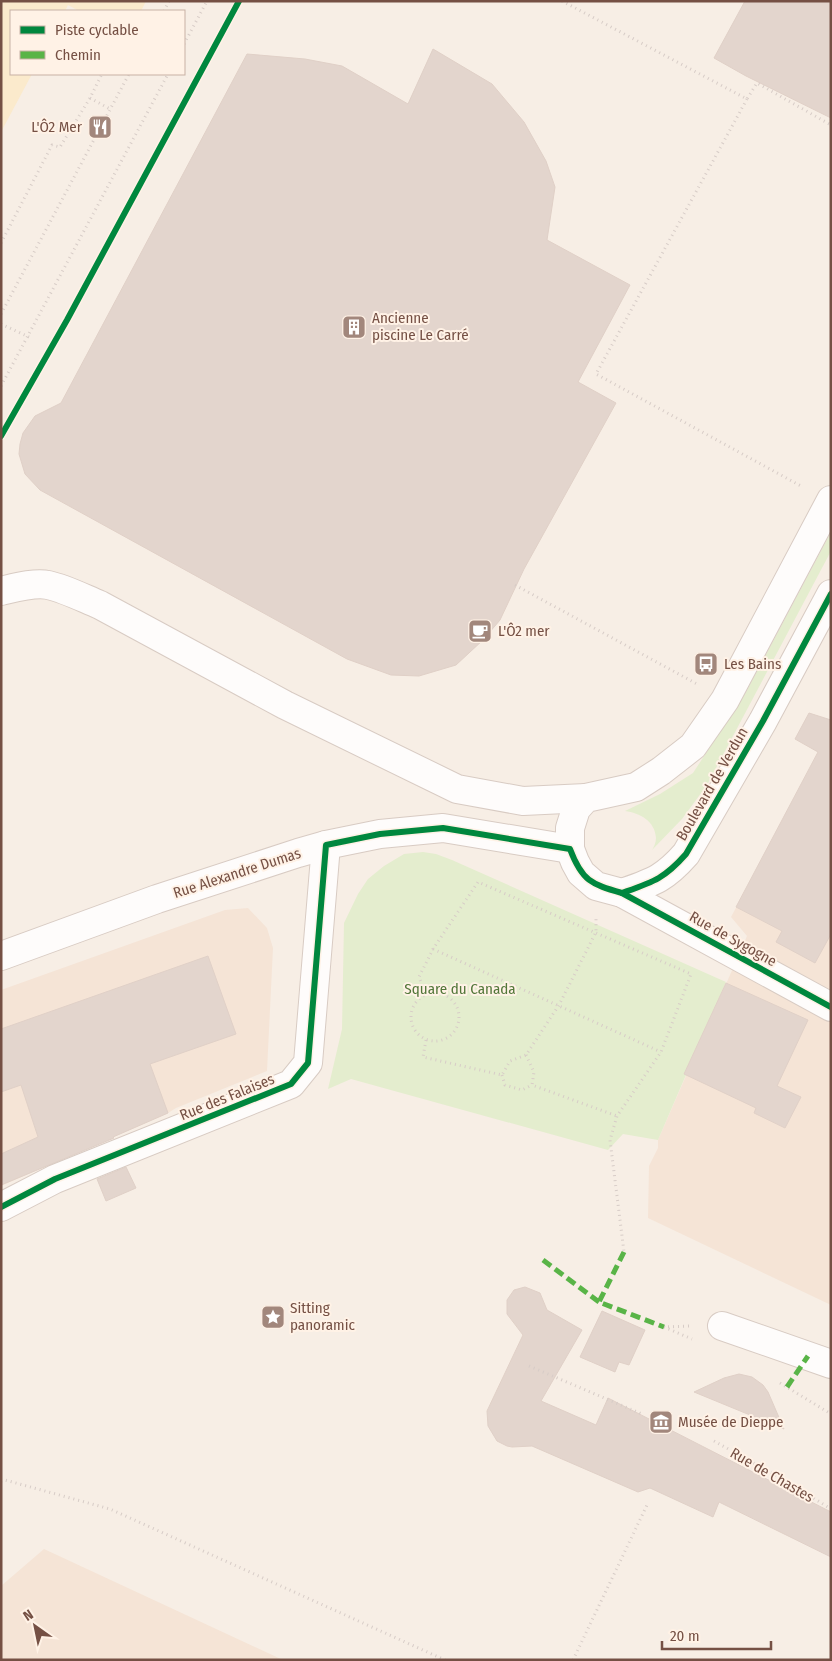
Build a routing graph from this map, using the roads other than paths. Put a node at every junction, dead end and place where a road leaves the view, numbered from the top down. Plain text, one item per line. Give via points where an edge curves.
1 (830, 501) edge
2 (1, 591) edge
3 (831, 594) edge
4 (586, 798) junction
5 (326, 845) junction
6 (570, 849) junction
7 (672, 870) junction
8 (622, 893) junction
9 (677, 922) junction
10 (1, 956) edge
11 (831, 1007) edge
12 (1, 1207) edge
13 (722, 1326) dead end
14 (831, 1364) edge

1 - 4 street via 726,700 694,746 636,787
2 - 4 street via 47,584 77,595 284,705 457,789 523,801
3 - 7 street, Boulevard de Verdun via 686,854
4 - 6 street via 576,809 570,828
5 - 6 street, Rue Alexandre Dumas via 380,834 443,828
5 - 10 street, Rue Alexandre Dumas via 157,899
5 - 12 street, Rue des Falaises via 308,1063 291,1084 56,1179
6 - 8 street via 581,873 596,886
7 - 8 street, Boulevard de Verdun via 657,880
7 - 9 street via 668,894
8 - 9 street, Rue de Sygogne
9 - 11 street, Rue de Sygogne
13 - 14 street

